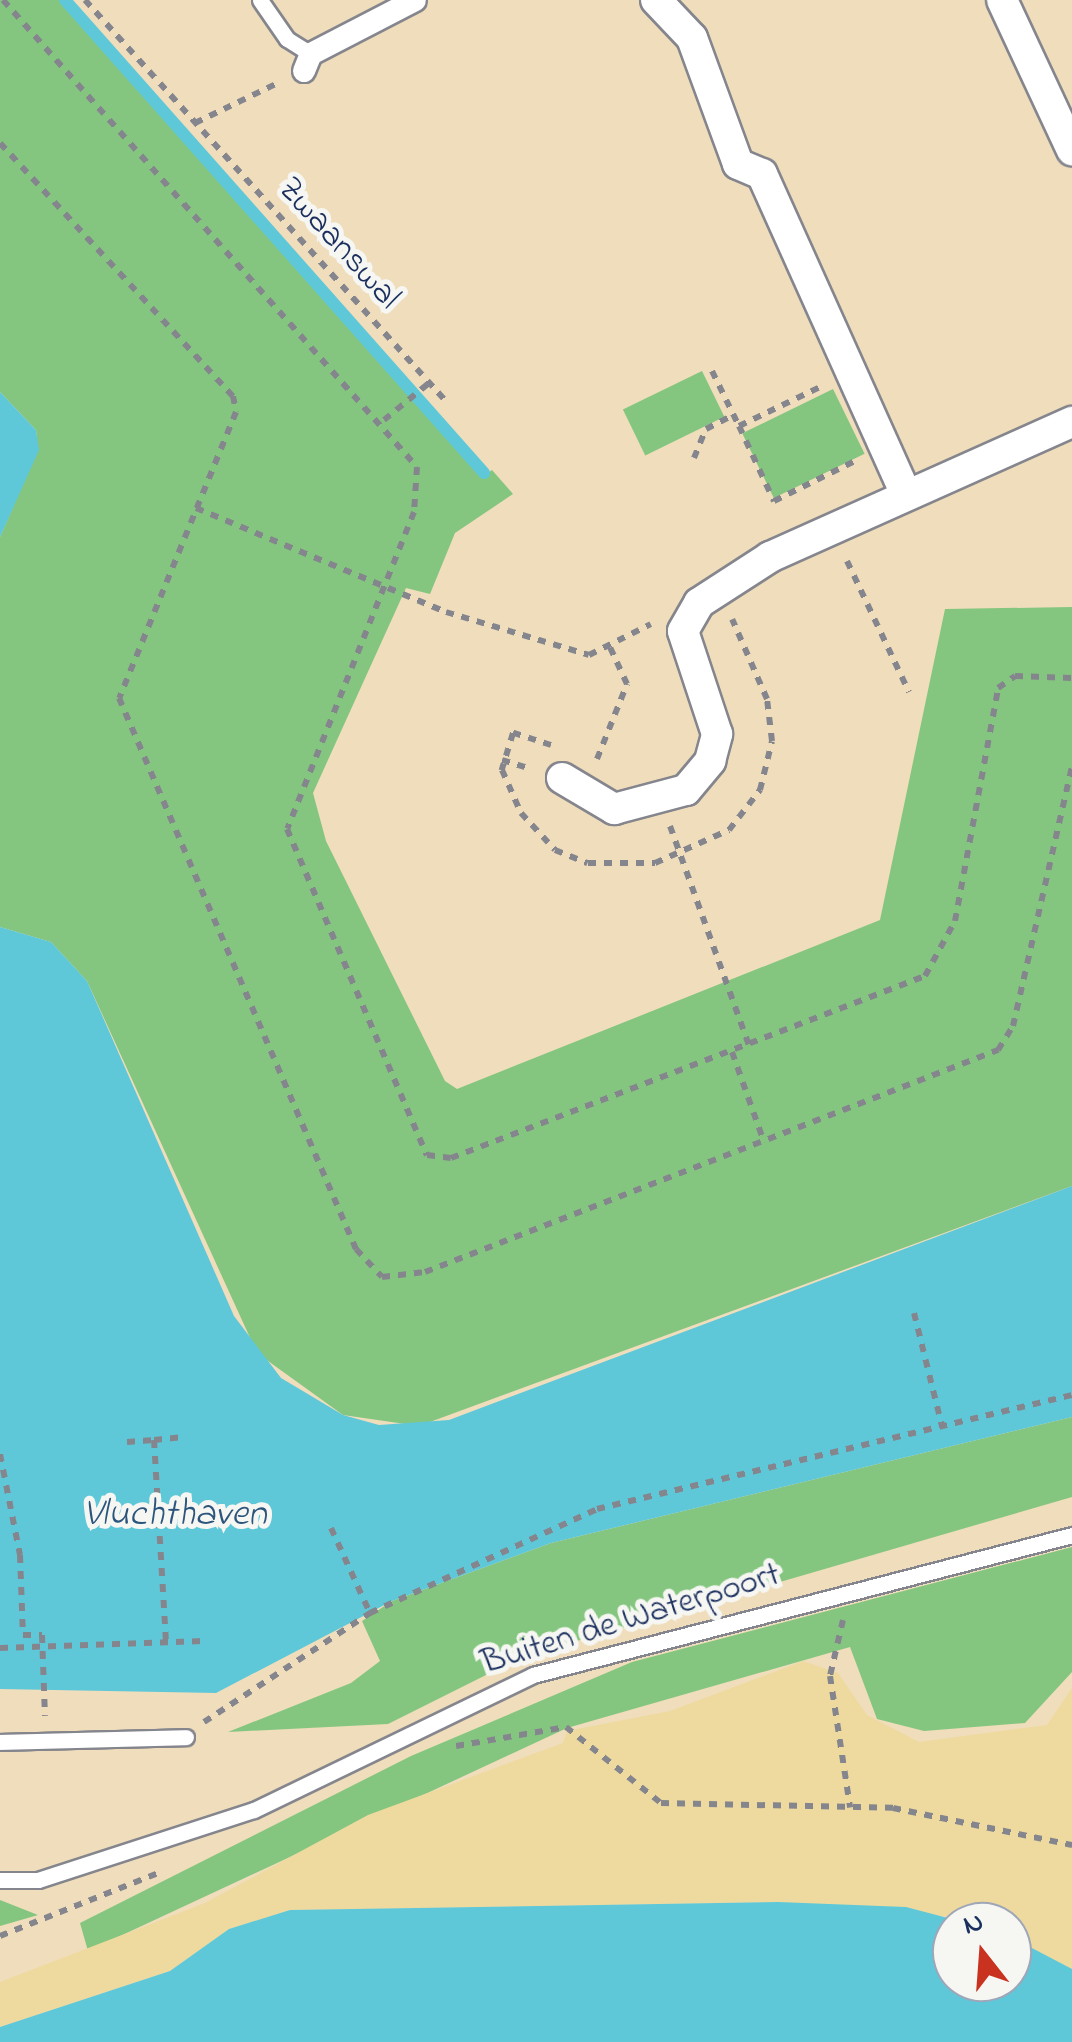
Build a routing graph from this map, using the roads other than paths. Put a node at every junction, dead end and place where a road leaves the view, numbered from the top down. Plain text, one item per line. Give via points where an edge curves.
1 (260, 0) edge
2 (416, 0) edge
3 (656, 0) edge
4 (1002, 0) edge
5 (307, 62) joint
6 (1072, 150) edge
7 (1072, 422) edge
8 (906, 492) junction
9 (569, 760) road end
10 (1072, 1535) edge
11 (186, 1737) dead end
12 (0, 1742) edge
13 (0, 1880) edge

1 - 5 lane
2 - 5 street
3 - 8 street via 692,38 738,164 762,174 848,343
4 - 6 street
7 - 8 street via 947,484
8 - 9 street via 699,603 685,624 717,734 696,782 661,803 614,809
10 - 13 lane, Buiten de Waterpoort via 844,1588 533,1675 254,1810 38,1880
11 - 12 lane

